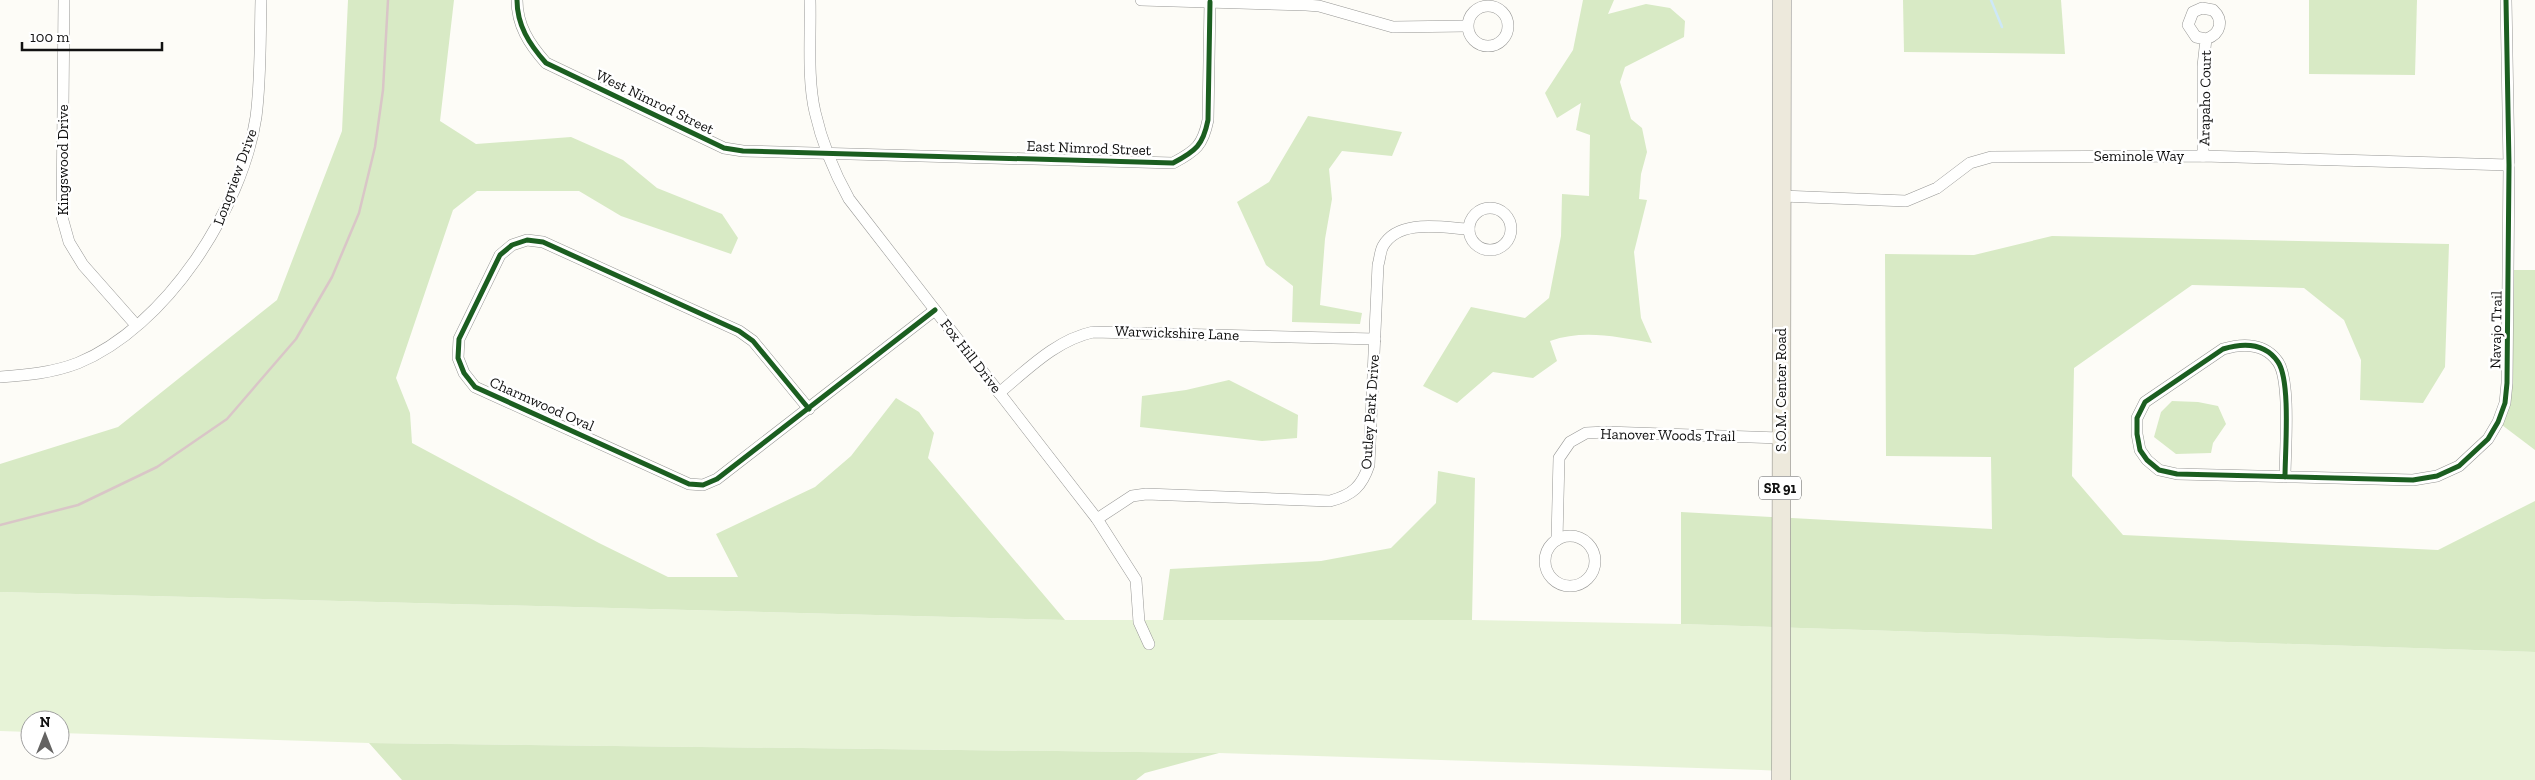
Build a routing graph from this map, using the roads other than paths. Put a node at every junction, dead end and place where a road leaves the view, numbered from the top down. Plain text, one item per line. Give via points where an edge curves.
1 (64, 0) edge
2 (261, 0) edge
3 (517, 0) edge
4 (810, 0) edge
5 (1140, 0) edge
6 (1782, 0) edge
7 (2506, 0) edge
8 (1210, 2) junction
9 (1467, 26) dead end
10 (2206, 39) dead end
11 (828, 153) junction
12 (2204, 156) junction
13 (2509, 164) junction
14 (1782, 196) junction
15 (1469, 229) dead end
16 (934, 310) junction
17 (136, 325) junction
18 (1374, 339) junction
19 (0, 377) edge
20 (999, 393) junction
21 (809, 409) junction
22 (1780, 438) junction
23 (2285, 477) junction
24 (1097, 519) junction
25 (1557, 540) junction
26 (1149, 644) dead end
27 (1781, 780) edge

1 - 17 street, Kingswood Drive via 62,217 69,242 83,265
2 - 17 street, Longview Drive via 256,118 232,194 216,229 199,255 163,300
3 - 11 street, West Nimrod Street via 517,15 523,30 546,63 724,148
4 - 11 street, Fox Hill Drive via 812,89 815,112
5 - 8 street
6 - 14 main road, S.O.M. Center Road / SR 91
7 - 13 street, Navajo Trail
8 - 9 street via 1318,6 1405,28
8 - 11 street, East Nimrod Street via 1205,138 1192,153 1173,163
10 - 12 street, Arapaho Court via 2203,66
11 - 16 street, Fox Hill Drive via 836,176 850,199
12 - 13 street, Seminole Way
12 - 14 street, Seminole Way via 1991,157 1970,163 1936,188 1906,201
13 - 23 street, Navajo Trail via 2507,383 2505,403 2488,439 2459,466 2437,476 2413,480
14 - 22 main road, S.O.M. Center Road / SR 91
15 - 18 street, Outley Park Drive via 1412,227 1395,233 1383,245 1378,265
16 - 20 street, Fox Hill Drive
16 - 21 street, Charmwood Oval
17 - 19 street, Longview Drive via 108,346 78,362 42,374
18 - 20 street, Warwickshire Lane via 1093,332 1060,344
18 - 24 street, Outley Park Drive via 1369,465 1364,480 1343,497 1330,501 1146,494 1132,496
20 - 24 street, Fox Hill Drive
21 - 21 street, Charmwood Oval via 758,346 740,330 543,242 527,240 512,245 500,255 459,339 458,358 475,387 689,484 703,485 717,479
22 - 25 street, Hanover Woods Trail via 1586,433 1570,442 1560,458
22 - 27 main road, S.O.M. Center Road / SR 91
23 - 23 street, Navajo Trail via 2177,474 2159,470 2140,450 2137,418 2145,402 2223,349 2235,345 2257,346 2278,362 2285,386
24 - 26 street, Fox Hill Drive via 1136,580 1139,622
25 - 25 street, Hanover Woods Trail via 1546,553 1546,570 1557,583 1565,586 1581,584 1593,573 1593,550 1581,538

